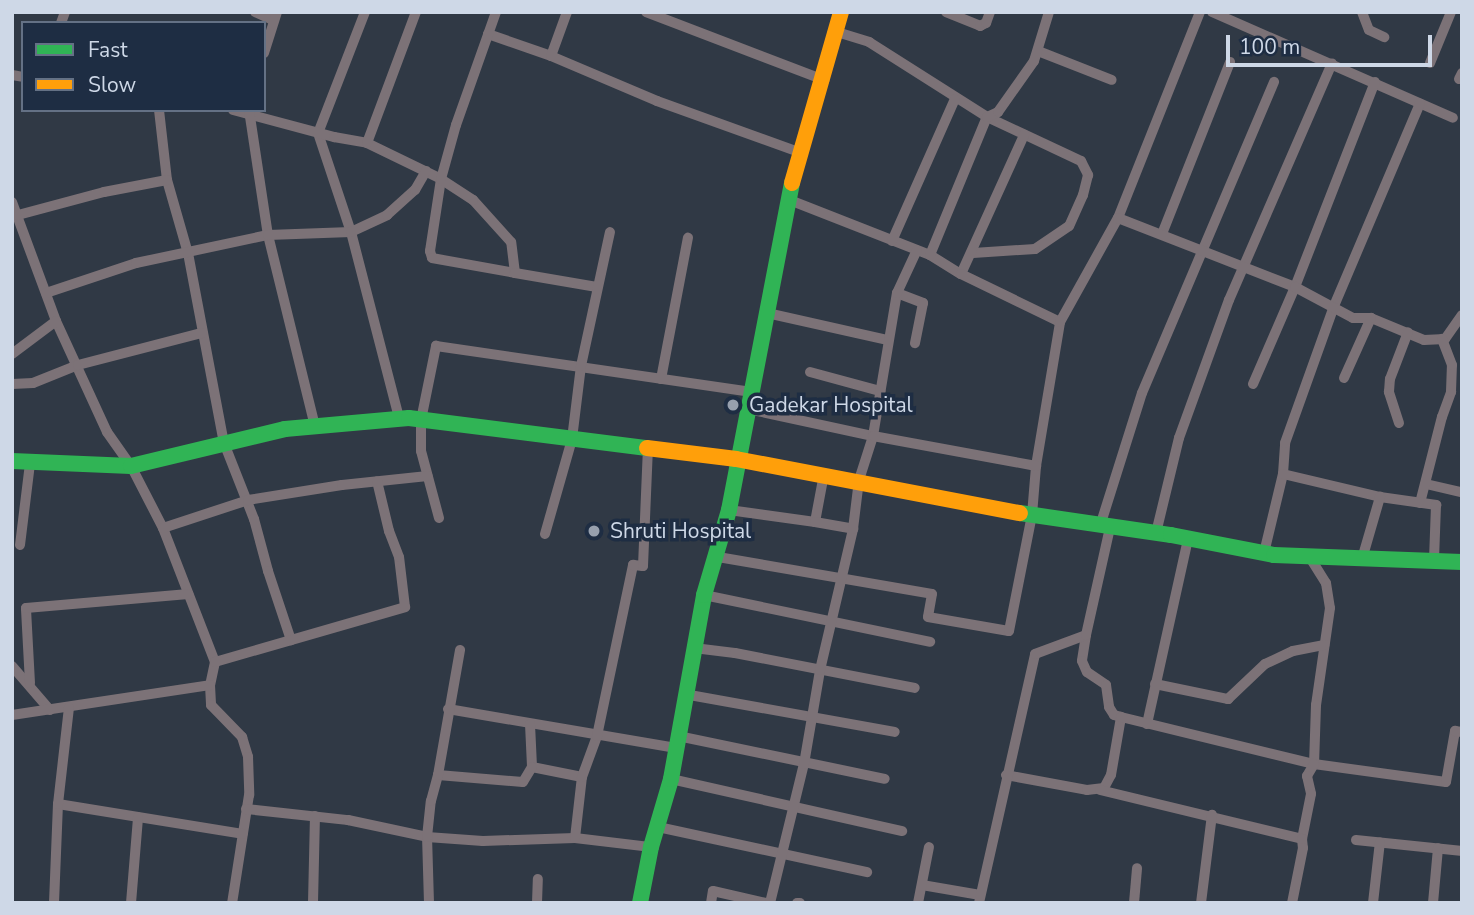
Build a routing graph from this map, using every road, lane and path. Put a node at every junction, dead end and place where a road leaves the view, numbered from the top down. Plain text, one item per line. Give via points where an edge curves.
1 (255, 12) edge
2 (365, 12) edge
3 (416, 12) edge
4 (496, 12) edge
5 (567, 12) edge
6 (646, 12) edge
7 (841, 12) edge
8 (946, 12) edge
9 (990, 12) edge
10 (1049, 12) edge
11 (1200, 12) edge
12 (1212, 12) edge
13 (1362, 12) edge
14 (1451, 12) edge
15 (275, 16) edge
16 (837, 32) junction
17 (488, 34) junction
18 (1384, 37) dead end
19 (266, 46) edge
20 (1038, 51) junction
21 (551, 56) junction
22 (1230, 62) dead end
23 (1332, 63) junction
24 (1430, 63) dead end
25 (824, 80) junction
26 (1112, 80) dead end
27 (1274, 82) dead end
28 (1376, 82) junction
29 (955, 99) junction
30 (1420, 103) junction
31 (159, 112) edge
32 (248, 112) edge
33 (987, 117) junction
34 (1453, 118) dead end
35 (318, 133) junction
36 (1024, 135) junction
37 (367, 143) junction
38 (799, 152) junction
39 (426, 171) junction
40 (441, 179) junction
41 (167, 180) junction
42 (787, 199) junction
43 (12, 202) edge
44 (18, 215) junction
45 (1118, 218) junction
46 (351, 232) junction
47 (610, 232) dead end
48 (1161, 234) junction
49 (268, 235) junction
50 (688, 238) dead end
51 (892, 240) junction
52 (917, 250) junction
53 (1203, 251) junction
54 (188, 253) junction
55 (973, 253) junction
56 (930, 255) junction
57 (1244, 267) junction
58 (515, 273) junction
59 (961, 275) junction
60 (597, 287) junction
61 (1295, 287) junction
62 (46, 293) junction
63 (897, 293) junction
64 (1334, 306) junction
65 (767, 313) junction
66 (1462, 315) edge
67 (1371, 318) junction
68 (56, 321) junction
69 (1060, 322) junction
70 (1408, 332) junction
71 (202, 334) junction
72 (1442, 339) junction
73 (888, 340) junction
74 (915, 343) dead end
75 (12, 354) edge
76 (78, 365) junction
77 (581, 366) junction
78 (810, 372) dead end
79 (661, 379) junction
80 (1344, 379) dead end
81 (12, 384) edge
82 (1253, 384) dead end
83 (880, 391) junction
84 (751, 392) junction
85 (748, 409) junction
86 (399, 417) junction
87 (421, 420) junction
88 (1399, 423) dead end
89 (315, 426) junction
90 (873, 436) junction
91 (572, 439) junction
92 (224, 443) junction
93 (649, 447) junction
94 (736, 459) junction
95 (12, 461) edge
96 (30, 463) junction
97 (131, 466) junction
98 (1036, 466) junction
99 (824, 474) junction
100 (1283, 474) junction
101 (428, 476) junction
102 (859, 480) junction
103 (377, 481) junction
104 (1426, 484) junction
105 (1462, 492) edge
106 (1380, 497) junction
107 (248, 500) junction
108 (1420, 503) junction
109 (729, 510) junction
110 (1032, 515) junction
111 (439, 518) dead end
112 (815, 522) junction
113 (1105, 527) junction
114 (163, 528) junction
115 (853, 529) junction
116 (1156, 533) junction
117 (545, 534) dead end
118 (1188, 539) junction
119 (20, 545) dead end
120 (1264, 553) junction
121 (1309, 555) junction
122 (718, 557) junction
123 (1362, 559) junction
124 (1434, 559) junction
125 (1462, 562) edge
126 (843, 577) junction
127 (188, 594) junction
128 (704, 595) junction
129 (833, 622) junction
130 (1086, 635) junction
131 (291, 639) junction
132 (930, 642) dead end
133 (1324, 645) junction
134 (694, 648) junction
135 (460, 650) dead end
136 (215, 662) junction
137 (12, 666) edge
138 (820, 670) junction
139 (30, 683) junction
140 (1155, 684) junction
141 (210, 685) junction
142 (915, 688) dead end
143 (684, 694) junction
144 (69, 708) junction
145 (448, 709) junction
146 (50, 710) junction
147 (12, 715) edge
148 (811, 716) junction
149 (1121, 718) junction
150 (530, 724) junction
151 (1147, 724) junction
152 (895, 732) dead end
153 (1462, 732) edge
154 (597, 736) junction
155 (677, 742) junction
156 (804, 764) junction
157 (1314, 764) junction
158 (532, 766) junction
159 (438, 775) junction
160 (1006, 775) junction
161 (582, 777) junction
162 (671, 779) junction
163 (885, 779) dead end
164 (1100, 790) junction
165 (58, 804) junction
166 (794, 807) junction
167 (246, 809) junction
168 (1212, 815) junction
169 (138, 817) junction
170 (315, 817) junction
171 (658, 827) junction
172 (902, 831) dead end
173 (243, 834) junction
174 (427, 837) junction
175 (575, 838) junction
176 (1302, 839) junction
177 (1356, 840) dead end
178 (1380, 842) junction
179 (929, 846) dead end
180 (651, 847) junction
181 (1438, 848) junction
182 (1462, 852) edge
183 (782, 853) junction
184 (1137, 868) dead end
185 (867, 872) dead end
186 (538, 879) dead end
187 (922, 885) junction
188 (980, 899) edge
189 (54, 903) edge
190 (131, 903) edge
191 (232, 903) edge
192 (313, 903) edge
193 (429, 903) edge
194 (537, 903) edge
195 (640, 903) edge
196 (711, 903) edge
197 (768, 903) edge
198 (918, 903) edge
199 (1135, 903) edge
200 (1201, 903) edge
201 (1292, 903) edge
202 (1373, 903) edge
203 (1433, 903) edge

1 - 15 street
2 - 35 street
3 - 37 street
4 - 17 street
5 - 21 street
6 - 25 street
7 - 16 street
8 - 9 street via 980,26
10 - 20 street
11 - 45 street
12 - 23 street
13 - 18 street via 1369,30
14 - 24 street
15 - 19 street
16 - 25 street
16 - 29 street via 869,42 908,64
17 - 21 street
17 - 40 street
20 - 26 street
20 - 33 street via 998,112
21 - 38 street via 657,101
22 - 48 street
23 - 28 street
23 - 57 street
25 - 38 street
27 - 53 street
28 - 30 street
28 - 61 street
29 - 33 street
29 - 51 street
30 - 34 street
30 - 64 street
31 - 41 street
32 - 35 street
32 - 49 street
33 - 36 street
33 - 56 street
35 - 37 street
35 - 46 street
36 - 55 street
36 - 55 street via 1081,161 1088,175 1083,195 1069,226 1035,249
37 - 39 street
38 - 42 street
39 - 40 street
39 - 46 street via 415,190 387,215
40 - 58 street via 473,200 511,242
40 - 58 street via 432,258
41 - 44 street
41 - 54 street
42 - 51 street
42 - 65 street
43 - 44 street
44 - 62 street
45 - 48 street
45 - 69 street
46 - 49 street
46 - 86 street
47 - 60 street
48 - 53 street
49 - 54 street
49 - 89 street
50 - 79 street
51 - 52 street
52 - 56 street
52 - 63 street
53 - 57 street
53 - 113 street via 1142,393
54 - 62 street via 136,263
54 - 71 street
55 - 59 street
56 - 59 street
57 - 61 street
57 - 116 street via 1179,438
58 - 60 street
59 - 69 street
60 - 77 street
61 - 64 street
61 - 82 street
62 - 68 street
63 - 73 street
63 - 74 street via 923,303
64 - 67 street via 1353,318
64 - 100 street via 1285,443
65 - 73 street
65 - 84 street
66 - 72 street
67 - 70 street
67 - 80 street
68 - 75 street
68 - 76 street
69 - 98 street
70 - 72 street via 1424,340
70 - 88 street via 1388,392
71 - 76 street
71 - 92 street
72 - 104 street via 1452,365 1451,392
73 - 83 street
76 - 81 street via 33,383
76 - 97 street via 107,432
77 - 79 street
77 - 87 street via 436,346
77 - 91 street
78 - 83 street
79 - 84 street
83 - 90 street
84 - 85 street
85 - 90 street
85 - 94 street
86 - 87 street
86 - 89 street
87 - 91 street
87 - 101 street via 421,450
89 - 92 street
90 - 98 street
90 - 102 street
91 - 93 street
91 - 117 street
92 - 97 street
92 - 107 street
93 - 94 street
93 - 154 street via 643,566 633,565
94 - 99 street
94 - 109 street
95 - 96 street
96 - 97 street
96 - 119 street
97 - 114 street
98 - 110 street
99 - 102 street
99 - 112 street
100 - 106 street
100 - 120 street
101 - 103 street
101 - 111 street
102 - 110 street
102 - 115 street
103 - 107 street
103 - 131 street via 399,557 405,607
104 - 105 street
104 - 108 street
106 - 108 street
106 - 123 street
107 - 114 street
107 - 131 street
108 - 124 street via 1436,505
109 - 112 street
109 - 122 street
110 - 113 street
110 - 126 street via 1009,631 928,617 932,594
112 - 115 street
113 - 116 street
113 - 130 street
114 - 127 street
115 - 126 street
116 - 118 street
118 - 120 street
118 - 140 street
120 - 121 street
121 - 123 street
121 - 133 street via 1326,583 1330,608
122 - 126 street
122 - 128 street
123 - 124 street
124 - 125 street
126 - 129 street
127 - 136 street
127 - 139 street via 26,608
128 - 129 street
128 - 134 street
129 - 132 street
129 - 138 street
130 - 149 street via 1082,661 1087,672 1106,685 1109,707
130 - 160 street via 1035,654
131 - 136 street
133 - 140 street via 1293,651 1265,664 1228,699
133 - 157 street via 1315,705
134 - 138 street
134 - 143 street
135 - 145 street
136 - 141 street
137 - 139 street
138 - 142 street
138 - 148 street
139 - 146 street
140 - 151 street
141 - 144 street
141 - 167 street via 211,705 242,737 248,757
143 - 148 street
143 - 155 street
144 - 146 street
144 - 165 street
145 - 150 street
145 - 159 street
146 - 147 street
148 - 152 street
148 - 156 street
149 - 151 street
149 - 164 street via 1111,775
150 - 154 street
150 - 158 street
151 - 157 street
153 - 157 street via 1455,731 1446,782
154 - 155 street
154 - 161 street
155 - 156 street
155 - 162 street
156 - 163 street
156 - 166 street
157 - 176 street via 1307,776 1311,794
158 - 159 street via 523,782
158 - 161 street
159 - 174 street
160 - 164 street
160 - 188 street
161 - 175 street
162 - 166 street
162 - 171 street
164 - 168 street
165 - 169 street
165 - 189 street
166 - 172 street
166 - 183 street
167 - 170 street
167 - 173 street
168 - 176 street
168 - 200 street
169 - 173 street
169 - 190 street
170 - 174 street
170 - 192 street
171 - 180 street
171 - 183 street
173 - 191 street
174 - 175 street via 483,841
174 - 193 street
175 - 180 street
176 - 201 street
177 - 178 street
178 - 181 street
178 - 202 street
179 - 187 street
180 - 195 street
181 - 182 street
181 - 203 street
183 - 185 street
183 - 197 street
184 - 199 street
186 - 194 street
187 - 188 street
187 - 198 street
196 - 197 street via 713,891

